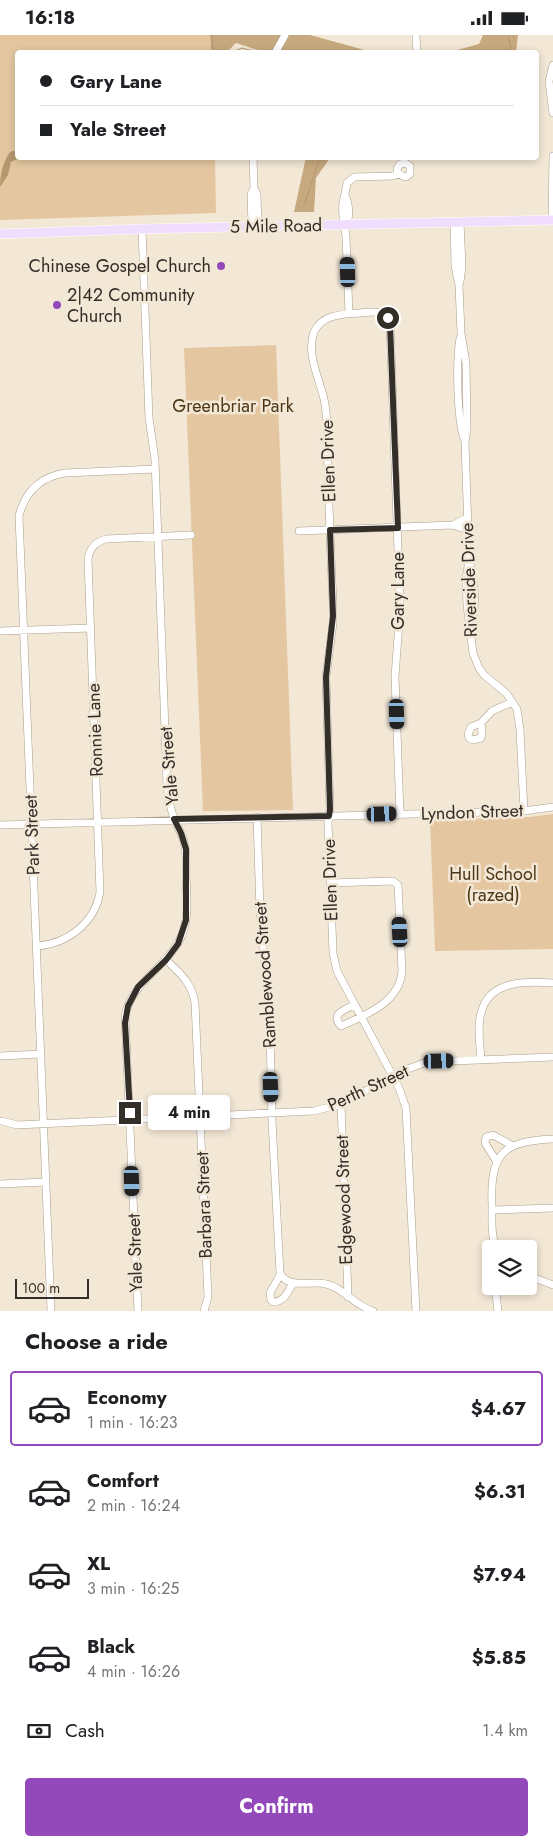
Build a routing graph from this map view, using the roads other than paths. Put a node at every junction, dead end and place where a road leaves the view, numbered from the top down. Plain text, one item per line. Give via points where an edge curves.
1 (285, 35) edge
2 (416, 35) edge
3 (277, 50) edge
4 (417, 50) edge
5 (553, 65) edge
6 (553, 113) edge
7 (553, 156) edge
8 (253, 160) edge
9 (398, 174) dead end
10 (553, 220) edge
11 (457, 222) junction
12 (345, 225) junction
13 (255, 226) junction
14 (142, 229) junction
15 (0, 234) edge
16 (349, 313) junction
17 (155, 469) junction
18 (467, 519) junction
19 (453, 525) junction
20 (398, 528) junction
21 (330, 530) junction
22 (467, 530) junction
23 (299, 531) dead end
24 (191, 535) dead end
25 (158, 536) junction
26 (91, 628) junction
27 (24, 630) junction
28 (0, 631) edge
29 (512, 702) junction
30 (481, 723) dead end
31 (553, 807) edge
32 (524, 811) junction
33 (400, 814) junction
34 (329, 816) junction
35 (257, 817) junction
36 (174, 819) junction
37 (99, 822) junction
38 (32, 824) junction
39 (0, 825) edge
40 (330, 883) junction
41 (37, 946) junction
42 (166, 960) junction
43 (553, 983) edge
44 (354, 1005) junction
45 (361, 1017) junction
46 (41, 1054) junction
47 (0, 1056) edge
48 (553, 1057) edge
49 (481, 1059) junction
50 (393, 1076) junction
51 (341, 1104) junction
52 (272, 1113) junction
53 (200, 1116) junction
54 (130, 1119) junction
55 (2, 1121) dead end
56 (44, 1123) junction
57 (553, 1139) edge
58 (513, 1146) junction
59 (497, 1162) junction
60 (46, 1182) junction
61 (0, 1184) edge
62 (553, 1208) edge
63 (492, 1210) junction
64 (493, 1240) edge
65 (280, 1275) junction
66 (537, 1279) edge
67 (290, 1282) junction
68 (553, 1285) edge
69 (496, 1295) edge
70 (348, 1297) junction
71 (51, 1311) edge
72 (138, 1311) edge
73 (204, 1311) edge
74 (374, 1311) edge
75 (416, 1311) edge
76 (498, 1311) edge

1 - 3 street
2 - 4 street
5 - 6 street via 549,92
7 - 10 street
8 - 13 street via 257,194
9 - 12 street via 354,177 347,183 349,220
10 - 11 main road, 5 Mile Road
11 - 12 main road, 5 Mile Road
11 - 18 street, Riverside Drive via 462,266 459,285 461,333 466,372
12 - 13 main road, 5 Mile Road
12 - 16 street
13 - 14 main road, 5 Mile Road
14 - 15 main road, 5 Mile Road
14 - 17 street, Yale Street via 149,418
16 - 20 street, Gary Lane via 380,312 390,322
16 - 21 street, Ellen Drive via 326,319 315,330 312,341 326,411
17 - 25 street, Yale Street
17 - 27 street, Park Street via 58,474 40,482 30,492 19,517
18 - 19 street
18 - 22 street, Riverside Drive
19 - 20 street
19 - 22 street
20 - 21 street
20 - 33 street, Gary Lane via 400,608 396,677
21 - 23 street
21 - 34 street, Ellen Drive via 333,616 326,677
22 - 29 street, Riverside Drive via 469,560 466,579 473,653 479,669
24 - 25 street, Ronnie Lane
25 - 26 street, Ronnie Lane via 106,539 94,545 88,559
25 - 36 street, Yale Street via 167,784
26 - 27 street
26 - 37 street, Ronnie Lane
27 - 28 street
27 - 38 street, Park Street
29 - 30 street via 492,711
29 - 32 street, Riverside Drive via 520,723
31 - 32 street, Lyndon Street
32 - 33 street, Lyndon Street
33 - 34 street, Lyndon Street
34 - 35 street, Lyndon Street
34 - 40 street, Ellen Drive
35 - 36 street, Lyndon Street
35 - 52 street, Ramblewood Street
36 - 37 street, Lyndon Street
36 - 42 street, Yale Street via 186,849 187,914 181,939
37 - 38 street, Lyndon Street
37 - 41 street, Ronnie Lane via 101,887 95,908 86,922 67,938
38 - 39 street, Lyndon Street
38 - 41 street, Park Street
40 - 44 street, Ellen Drive via 335,963
40 - 45 street via 393,881 398,885 400,983 390,999
41 - 46 street, Park Street
42 - 53 street, Barbara Street via 187,980 194,996
42 - 54 street, Yale Street via 138,987 126,1011
43 - 49 street via 509,984 490,995 480,1019
44 - 45 street, Ellen Drive
44 - 45 street via 339,1012 338,1022 341,1026
45 - 50 street, Ellen Drive
46 - 47 street
46 - 56 street, Park Street
48 - 49 street, Perth Street
49 - 50 street, Perth Street via 427,1062
50 - 51 street, Perth Street
50 - 75 street, Ellen Drive via 403,1097 408,1120
51 - 52 street, Perth Street via 314,1111
51 - 70 street, Edgewood Street
52 - 53 street, Perth Street
52 - 65 street, Ramblewood Street
53 - 54 street, Perth Street
53 - 73 street, Barbara Street via 208,1297
54 - 56 street, Perth Street
54 - 72 street, Yale Street
55 - 56 street, Perth Street via 17,1125
56 - 60 street, Park Street
57 - 58 street
58 - 59 street
58 - 59 street via 497,1136 486,1137 485,1143
59 - 63 street via 491,1183
60 - 61 street
60 - 71 street, Park Street
62 - 63 street
63 - 64 street
65 - 67 street
65 - 67 street via 270,1293 273,1302 283,1299
66 - 68 street
67 - 70 street via 324,1283 336,1287
69 - 76 street
70 - 74 street

